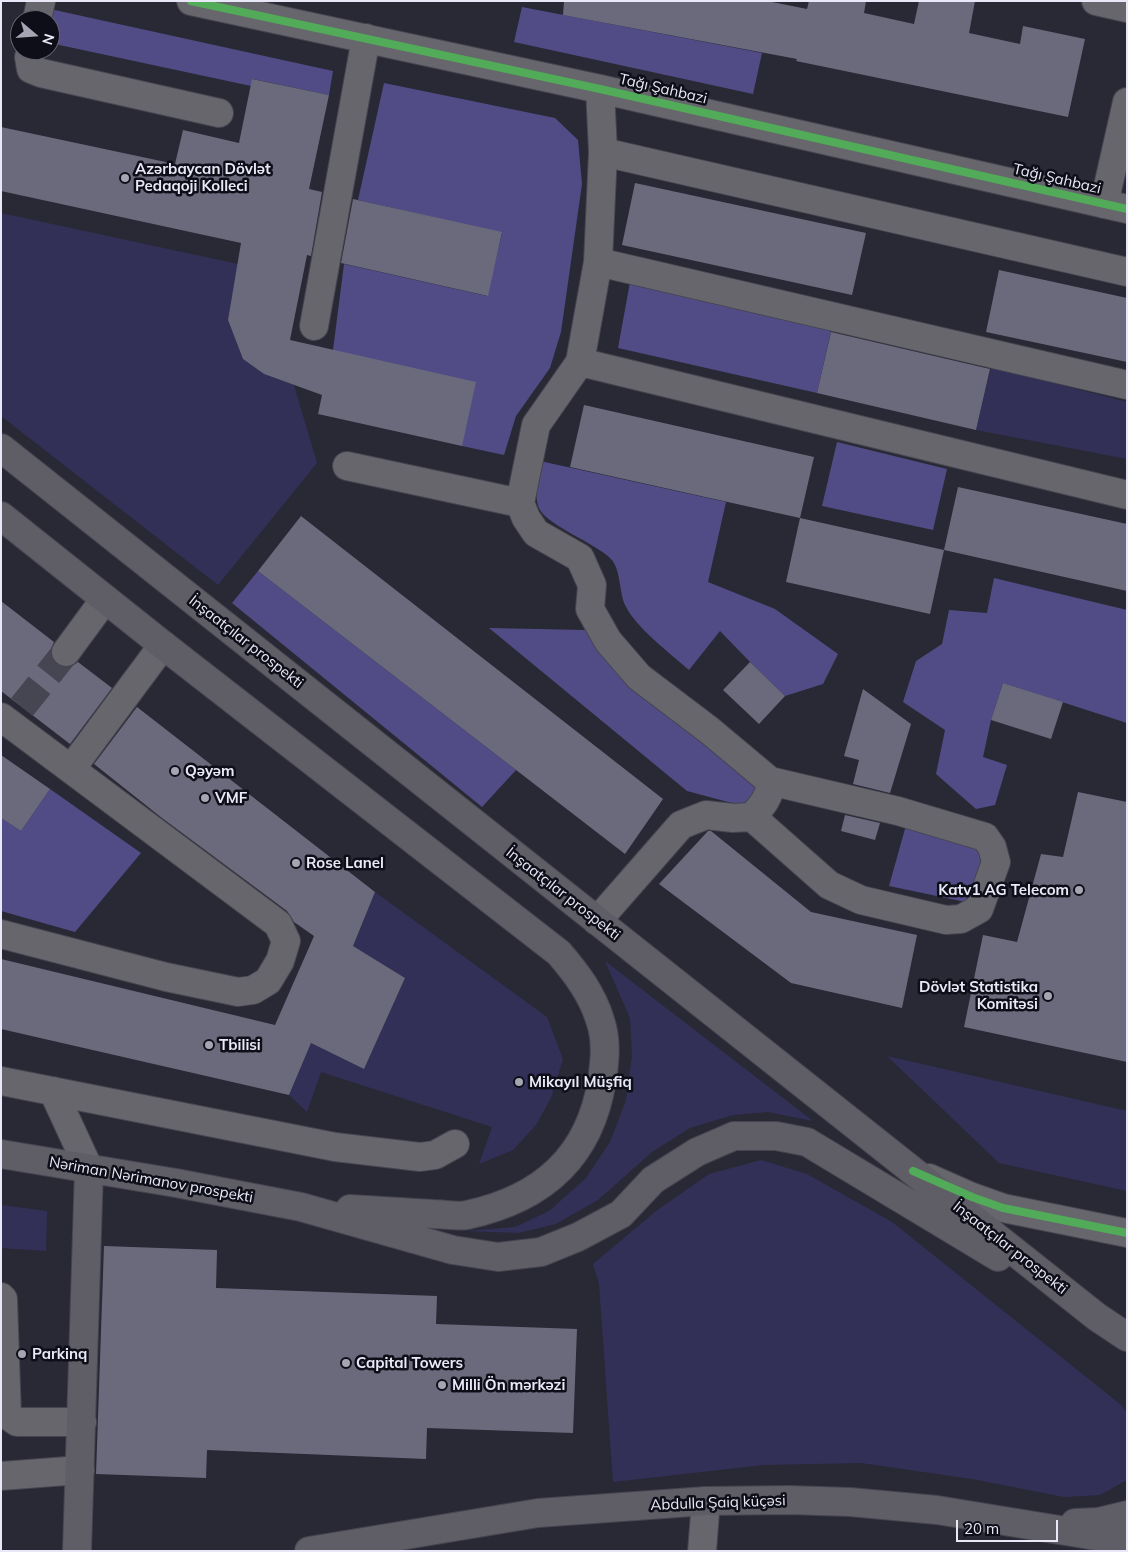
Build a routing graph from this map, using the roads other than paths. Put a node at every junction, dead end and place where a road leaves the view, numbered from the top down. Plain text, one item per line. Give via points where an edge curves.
1 (191, 1) edge
2 (1096, 1) edge
3 (1127, 8) edge
4 (366, 38) junction
5 (30, 60) edge
6 (600, 89) junction
7 (1127, 102) edge
8 (219, 113) dead end
9 (603, 152) junction
10 (1115, 207) edge
11 (598, 262) junction
12 (1127, 272) edge
13 (314, 326) dead end
14 (580, 362) junction
15 (1127, 385) edge
16 (1, 448) edge
17 (347, 466) dead end
18 (1127, 495) edge
19 (520, 503) junction
20 (1, 516) edge
21 (105, 599) junction
22 (163, 645) junction
23 (66, 652) tunnel mouth
24 (11, 716) edge
25 (71, 769) junction
26 (770, 781) junction
27 (752, 817) junction
28 (597, 921) junction
29 (1, 934) edge
30 (1, 1081) edge
31 (53, 1091) junction
32 (455, 1144) dead end
33 (1, 1154) edge
34 (89, 1169) junction
35 (913, 1171) junction
36 (301, 1207) junction
37 (1127, 1233) edge
38 (1, 1297) edge
39 (1097, 1317) junction
40 (1127, 1337) edge
41 (1127, 1349) edge
42 (82, 1422) junction
43 (80, 1470) junction
44 (1, 1476) edge
45 (706, 1501) junction
46 (1127, 1515) edge
47 (1031, 1526) junction
48 (1113, 1543) edge
49 (76, 1551) edge
50 (310, 1551) edge
51 (702, 1551) edge

1 - 4 street, Tağı Şahbazi
2 - 3 street
4 - 6 street, Tağı Şahbazi
4 - 13 street
5 - 8 street via 31,69 41,73
6 - 9 street
6 - 10 street, Tağı Şahbazi
7 - 10 street
9 - 11 street
9 - 12 street
11 - 14 street
11 - 15 street
14 - 18 street
14 - 19 street via 536,426
16 - 28 main road, İnşaatçılar prospekti
17 - 19 street
19 - 26 street via 536,533 580,558 592,585 590,609 608,641 639,677
20 - 21 main road
21 - 22 main road
21 - 23 street
22 - 25 street
22 - 36 main road via 559,953 587,990 601,1022 606,1054 599,1097 585,1133 565,1165 541,1186 510,1202 465,1215
24 - 25 street
25 - 29 street via 278,924 286,941 280,961 268,982 253,990 238,992 166,978
26 - 27 street via 768,796
26 - 27 street via 898,811 985,837 996,862 978,909 961,919 946,920 861,900 830,885
27 - 28 street via 706,815 681,825
28 - 35 main road, İnşaatçılar prospekti
30 - 31 street
31 - 32 street via 335,1147 420,1157 435,1155
31 - 34 street
33 - 34 main road, Nəriman Nərimanov prospekti
34 - 36 main road, Nəriman Nərimanov prospekti
34 - 42 main road
35 - 37 street via 1003,1208
35 - 39 main road, İnşaatçılar prospekti
36 - 39 main road via 453,1250 498,1257 541,1252 578,1238 621,1214 653,1180 697,1152 734,1136 776,1136 806,1142
38 - 42 street via 7,1415 17,1422
39 - 40 main road, İnşaatçılar prospekti
39 - 41 main road
42 - 43 main road
43 - 44 street
43 - 49 main road
45 - 47 main road, Abdulla Şaiq küçəsi via 850,1502 937,1510
45 - 50 main road, Abdulla Şaiq küçəsi via 538,1513
45 - 51 street
46 - 47 main road via 1098,1522
47 - 48 main road, Abdulla Şaiq küçəsi

